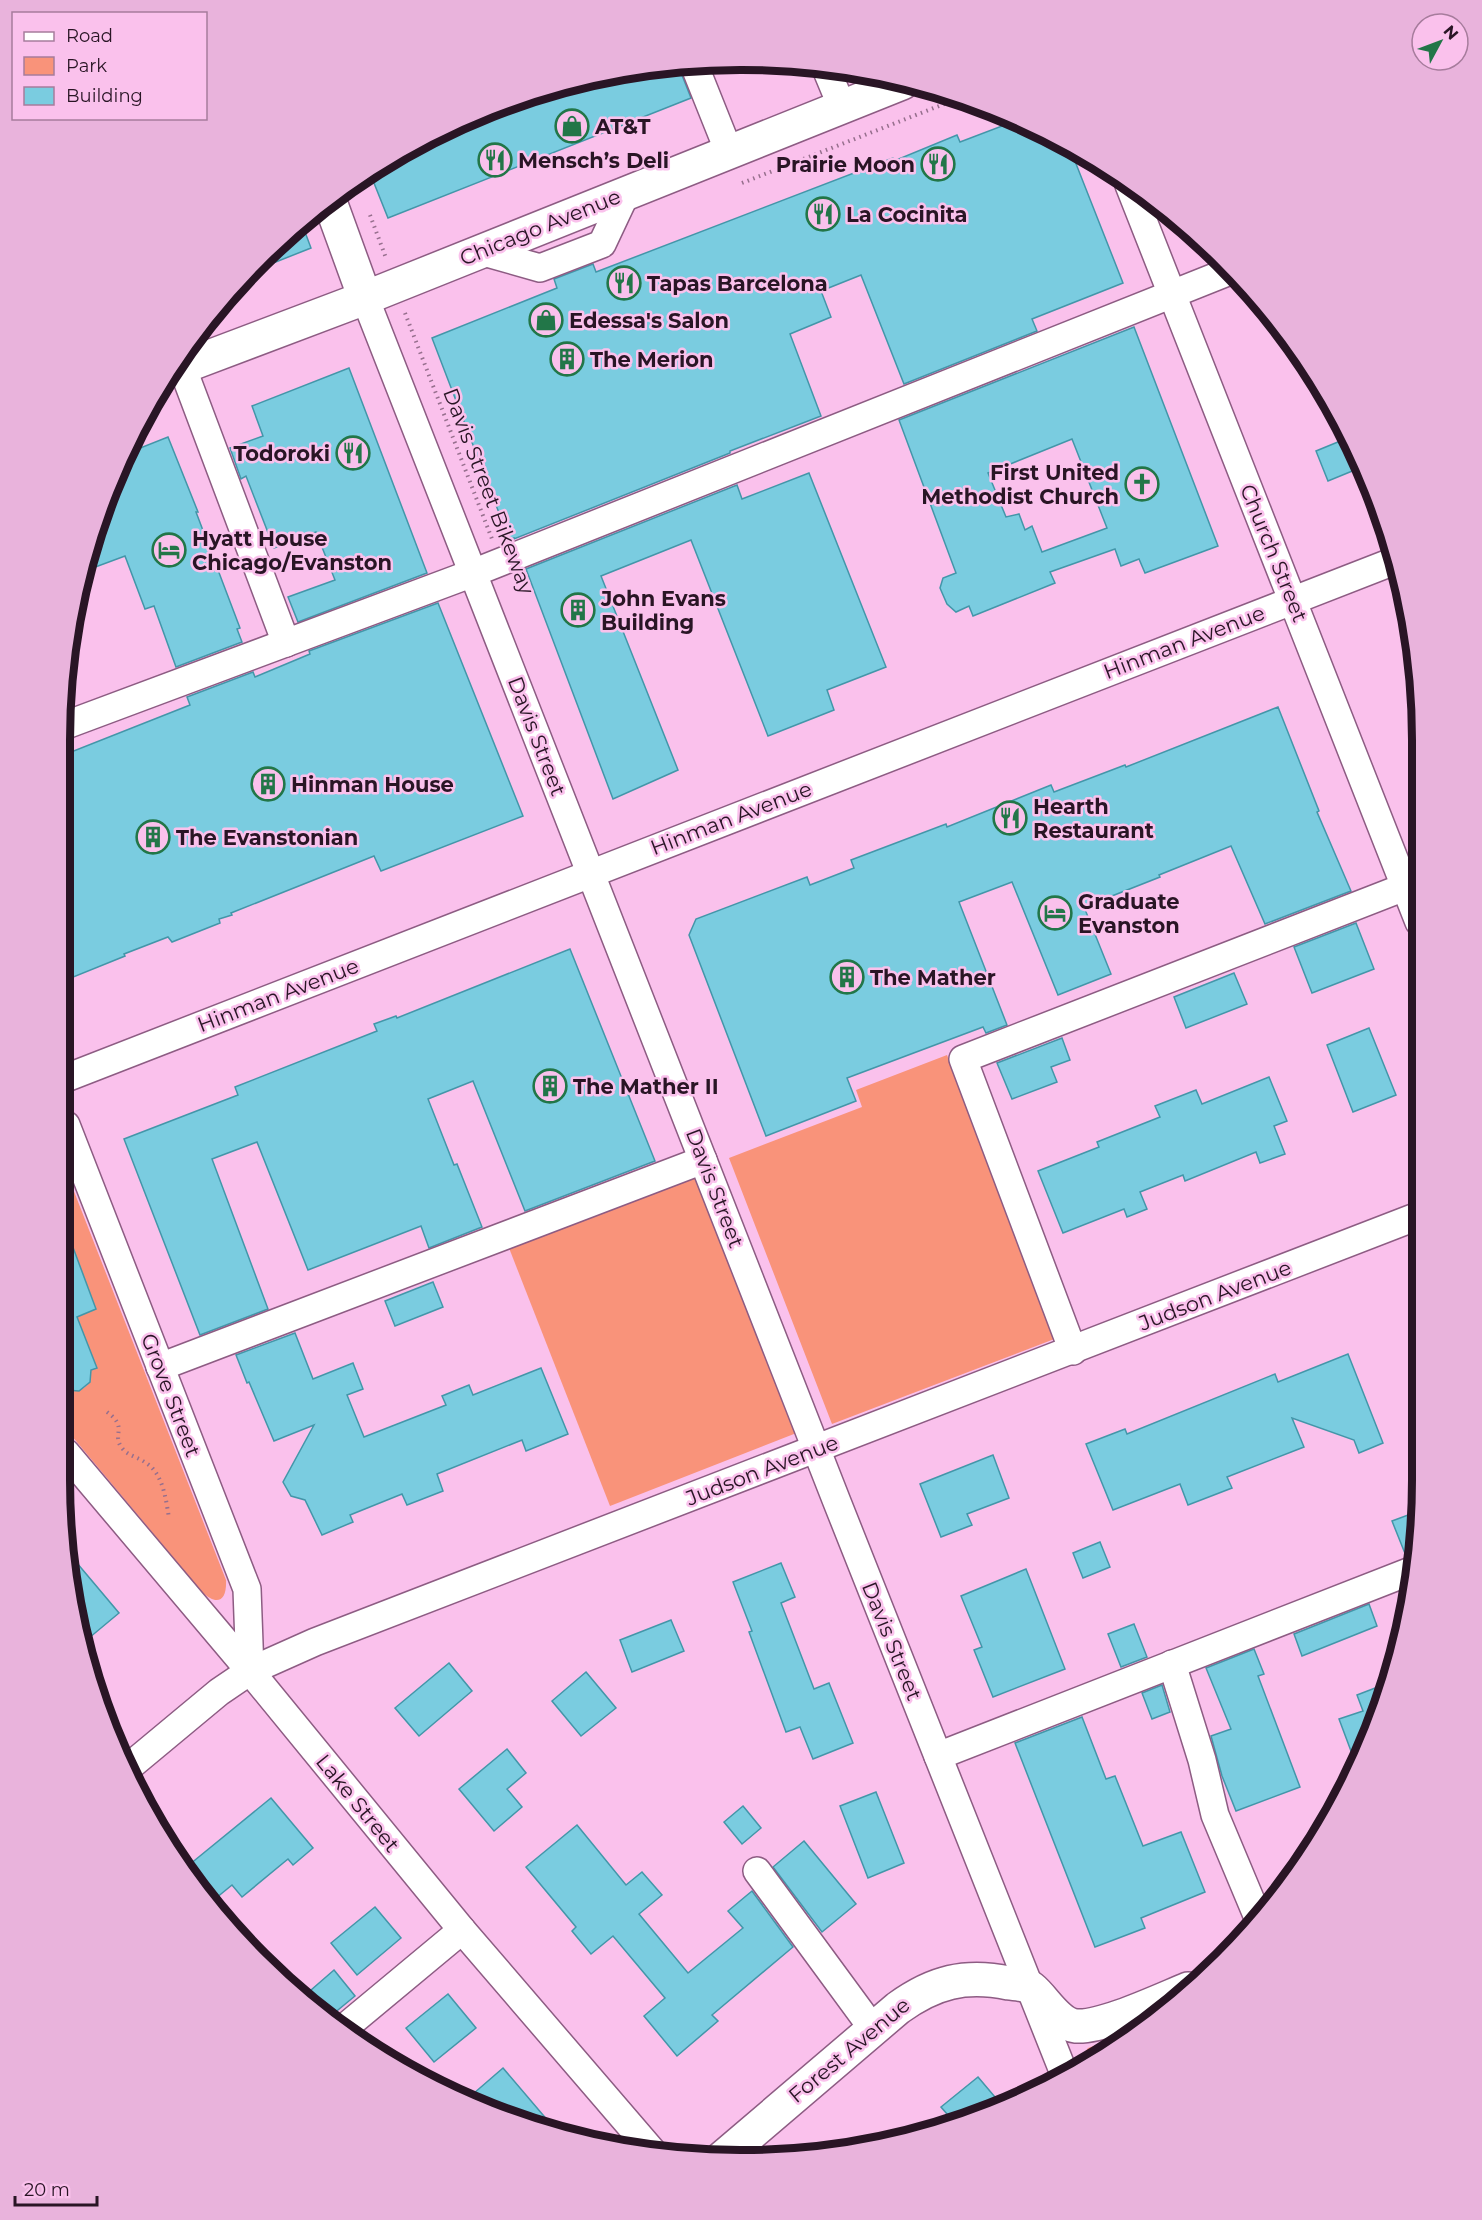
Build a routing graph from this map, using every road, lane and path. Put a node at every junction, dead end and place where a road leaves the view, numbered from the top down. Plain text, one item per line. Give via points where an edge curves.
1 (697, 72) edge
2 (829, 76) edge
3 (891, 87) edge
4 (842, 106) junction
5 (729, 152) junction
6 (333, 209) edge
7 (368, 211) dead end
8 (1151, 212) edge
9 (1222, 274) edge
10 (396, 285) junction
11 (1171, 294) junction
12 (365, 298) junction
13 (185, 365) edge
14 (181, 371) edge
15 (501, 562) junction
16 (1388, 563) edge
17 (473, 573) junction
18 (1293, 600) junction
19 (286, 643) junction
20 (71, 723) edge
21 (591, 873) junction
22 (1412, 884) edge
23 (70, 1076) edge
24 (70, 1135) edge
25 (703, 1160) junction
26 (1412, 1218) edge
27 (1073, 1351) junction
28 (160, 1367) junction
29 (107, 1412) dead end
30 (816, 1448) junction
31 (70, 1458) edge
32 (169, 1518) dead end
33 (1405, 1573) edge
34 (1172, 1664) junction
35 (250, 1671) junction
36 (938, 1756) junction
37 (134, 1763) edge
38 (757, 1871) dead end
39 (1255, 1909) edge
40 (462, 1930) junction
41 (1029, 1986) junction
42 (1165, 1998) edge
43 (350, 2023) edge
44 (873, 2029) junction
45 (1062, 2068) edge
46 (645, 2143) edge
47 (731, 2150) edge

1 - 5 street
2 - 4 street
3 - 4 main road, Chicago Avenue
4 - 5 main road, Chicago Avenue
5 - 10 main road, Chicago Avenue
6 - 12 main road, Davis Street
7 - 10 path, Davis Street Bikeway
8 - 11 street, Church Street
9 - 11 street
10 - 12 main road, Chicago Avenue
10 - 15 path, Davis Street Bikeway
11 - 15 street
11 - 18 street, Church Street
12 - 13 main road, Chicago Avenue
12 - 17 street, Davis Street
14 - 19 street
15 - 17 street
16 - 18 street, Hinman Avenue
17 - 19 street
17 - 21 street, Davis Street
18 - 21 street, Hinman Avenue
18 - 22 street, Church Street
19 - 20 street
21 - 23 street, Hinman Avenue
21 - 25 street, Davis Street
22 - 27 street via 963,1059
24 - 28 street, Grove Street
25 - 28 street
25 - 30 street, Davis Street
26 - 27 street, Judson Avenue
27 - 30 street, Judson Avenue
28 - 35 street, Grove Street via 247,1589
29 - 32 path via 118,1422 122,1449 149,1464 156,1473
30 - 35 street, Judson Avenue via 315,1642
30 - 36 street, Davis Street
31 - 35 street, Lake Street
33 - 34 street
34 - 36 street
34 - 39 street via 1215,1815
35 - 37 street, Judson Avenue
35 - 40 street, Lake Street
36 - 41 street, Davis Street
38 - 44 street
40 - 43 street
40 - 46 street, Lake Street
41 - 42 main road via 1072,2026 1092,2026
41 - 44 main road, Forest Avenue via 966,1979 934,1987 919,1993
41 - 45 street, Davis Street
44 - 47 main road, Forest Avenue

